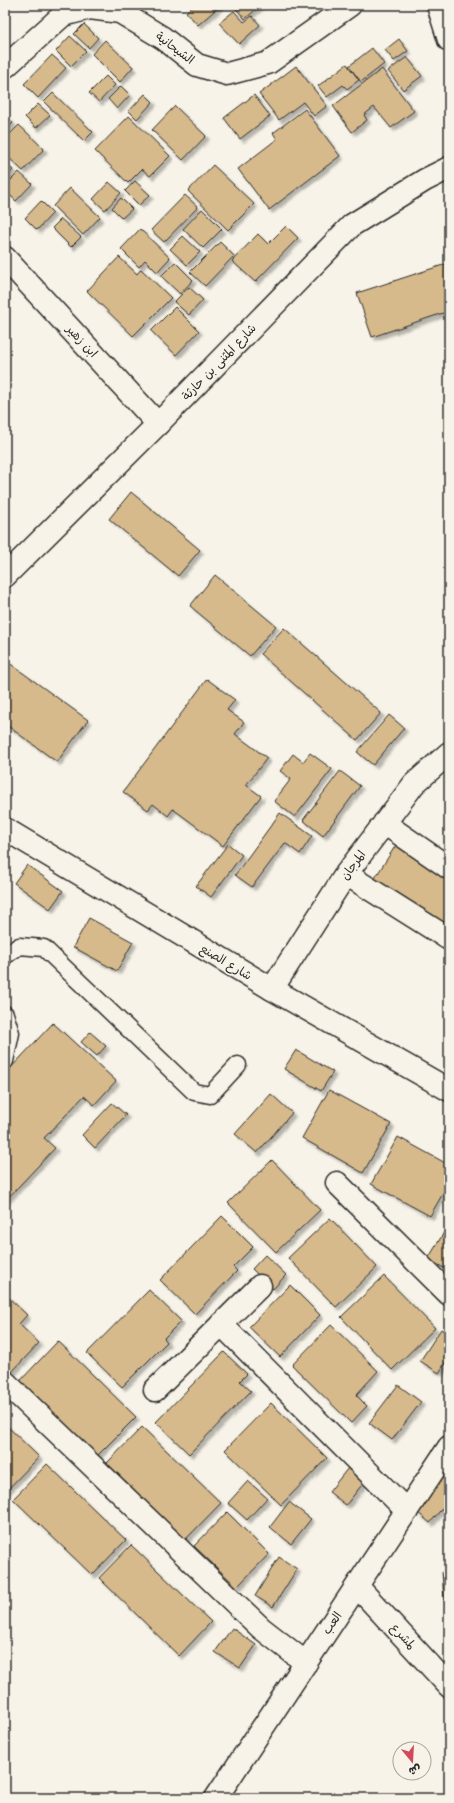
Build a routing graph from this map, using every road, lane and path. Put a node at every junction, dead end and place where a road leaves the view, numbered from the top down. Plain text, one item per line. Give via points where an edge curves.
1 (350, 5) edge
2 (438, 5) edge
3 (449, 40) edge
4 (5, 67) edge
5 (449, 168) edge
6 (5, 258) edge
7 (158, 424) junction
8 (5, 576) edge
9 (449, 753) edge
10 (384, 823) junction
11 (5, 829) edge
12 (449, 868) edge
13 (346, 874) junction
14 (449, 939) edge
15 (5, 956) edge
16 (272, 989) junction
17 (5, 1014) edge
18 (5, 1061) edge
19 (238, 1065) dead end
20 (449, 1090) edge
21 (337, 1183) dead end
22 (260, 1286) dead end
23 (449, 1294) edge
24 (221, 1324) junction
25 (5, 1382) edge
26 (155, 1390) dead end
27 (449, 1447) edge
28 (407, 1511) junction
29 (357, 1586) junction
30 (306, 1663) junction
31 (449, 1686) edge
32 (216, 1798) edge

1 - 4 street, الشيحانية via 268,63 226,74 197,65 164,38 120,12 90,8 63,15
2 - 3 street
5 - 7 street, شارع المثنى بن حارثة via 352,226
6 - 7 street, ابن زهير
7 - 8 street, شارع المثنى بن حارثة
9 - 10 street, المرجان via 414,784
10 - 12 street
10 - 13 street, المرجان
11 - 16 street, شارع الصنع
13 - 14 street
13 - 16 street, المرجان
15 - 19 lane via 20,946 44,948 194,1092 210,1095
16 - 20 street, شارع الصنع
17 - 18 lane via 11,1033
21 - 23 street
22 - 24 street
24 - 26 street
24 - 28 street
25 - 30 street via 261,1628
27 - 28 street, العب
28 - 29 street, العب
29 - 30 street, العب
29 - 31 street, لمشرع
30 - 32 street, العب

